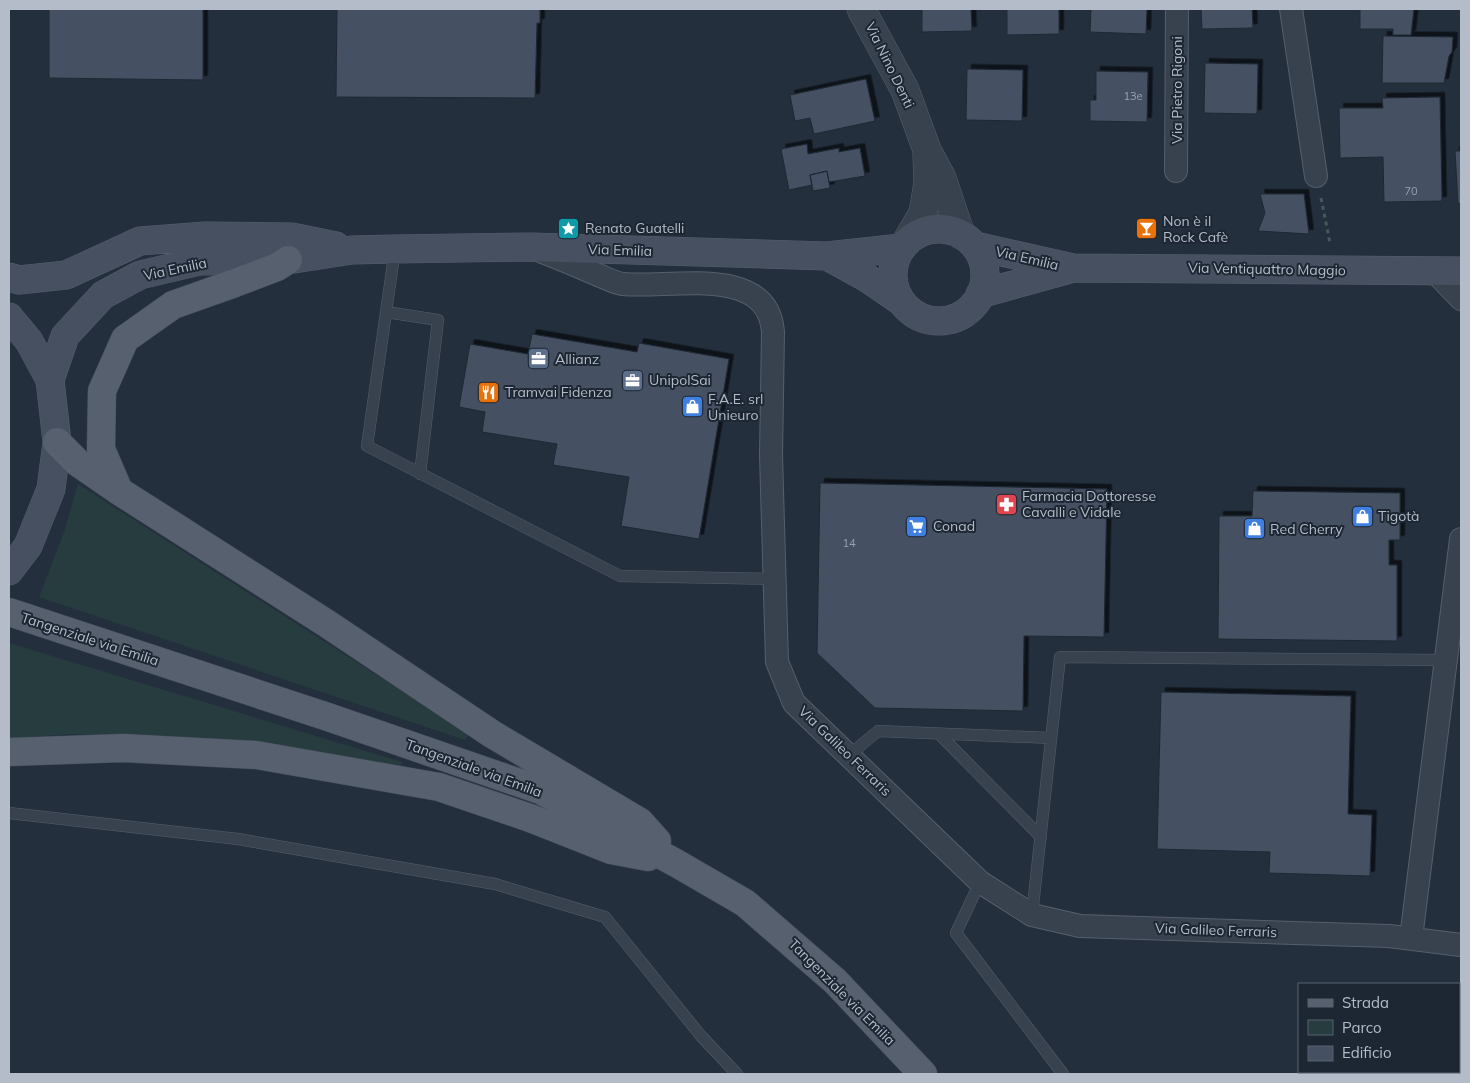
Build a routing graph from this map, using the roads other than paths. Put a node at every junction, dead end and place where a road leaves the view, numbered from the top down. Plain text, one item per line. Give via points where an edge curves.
1 (861, 9) edge
2 (1177, 9) edge
3 (1291, 9) edge
4 (927, 150) junction
5 (1176, 171) dead end
6 (1316, 176) road end
7 (968, 240) junction
8 (904, 245) junction
9 (531, 247) junction
10 (394, 249) junction
11 (352, 250) junction
12 (827, 256) junction
13 (288, 260) junction
14 (1073, 268) junction
15 (1434, 271) junction
16 (1461, 271) edge
17 (9, 277) edge
18 (980, 294) junction
19 (1461, 299) edge
20 (902, 302) junction
21 (386, 312) junction
22 (9, 316) edge
23 (50, 380) junction
24 (57, 442) junction
25 (420, 474) junction
26 (119, 491) junction
27 (1461, 540) edge
28 (9, 572) edge
29 (774, 578) junction
30 (9, 612) edge
31 (1446, 660) junction
32 (939, 734) junction
33 (1051, 738) junction
34 (9, 752) edge
35 (849, 755) junction
36 (9, 813) edge
37 (1041, 837) junction
38 (676, 863) junction
39 (980, 882) junction
40 (1032, 916) junction
41 (1411, 938) junction
42 (1461, 945) edge
43 (737, 1074) edge
44 (923, 1074) edge
45 (1063, 1074) edge

1 - 4 street, Via Nino Denti via 905,90
2 - 5 street, Via Pietro Rigoni
3 - 6 street
4 - 7 street, Via Nino Denti
4 - 8 street, Via Nino Denti via 928,183 923,213
7 - 8 main road via 947,230 932,230 918,234
7 - 14 main road, Via Emilia
7 - 18 main road via 981,257 984,270
8 - 12 main road, Via Emilia
8 - 20 main road via 892,275
9 - 10 main road, Via Emilia
9 - 12 main road, Via Emilia
9 - 29 street, Via Galileo Ferraris via 621,284 722,284 740,288 768,308 772,326
10 - 11 main road, Via Emilia
10 - 21 lane
11 - 13 main road, Via Emilia
11 - 17 main road, Via Emilia via 292,237 186,238 140,242 66,275 19,280
12 - 20 main road, Via Emilia
13 - 23 main road, Via Emilia via 200,261 140,275 103,295 65,336
13 - 26 main road via 277,267 172,305 125,339 102,391 101,449
14 - 15 main road, Via Ventiquattro Maggio
14 - 18 main road, Via Emilia
15 - 16 main road, Via Ventiquattro Maggio
15 - 19 street
18 - 20 main road via 967,311 944,320 918,316
21 - 25 lane via 367,446
21 - 25 lane via 438,320
22 - 23 main road, Via Emilia via 28,340
23 - 24 main road, Via Emilia
24 - 26 main road via 77,462
24 - 28 main road, Via Emilia via 51,490 28,546
25 - 29 lane via 620,576
26 - 38 main road via 492,734 640,822
27 - 31 street
29 - 35 street, Via Galileo Ferraris via 777,662 794,702
30 - 38 main road, Tangenziale via Emilia via 328,716 540,790
31 - 33 lane via 1060,657
31 - 41 street
32 - 33 lane
32 - 35 lane via 878,731
32 - 37 lane
33 - 37 lane
34 - 38 main road via 122,748 256,756 439,788 530,818 611,850
35 - 39 street, Via Galileo Ferraris
36 - 43 lane via 238,839 495,884 605,917 701,1036
37 - 40 lane
38 - 44 main road, Tangenziale via Emilia via 745,903 789,939 835,981
39 - 40 street, Via Galileo Ferraris
39 - 45 lane via 956,933
40 - 41 street, Via Galileo Ferraris via 1080,926
41 - 42 street, Via Galileo Ferraris

